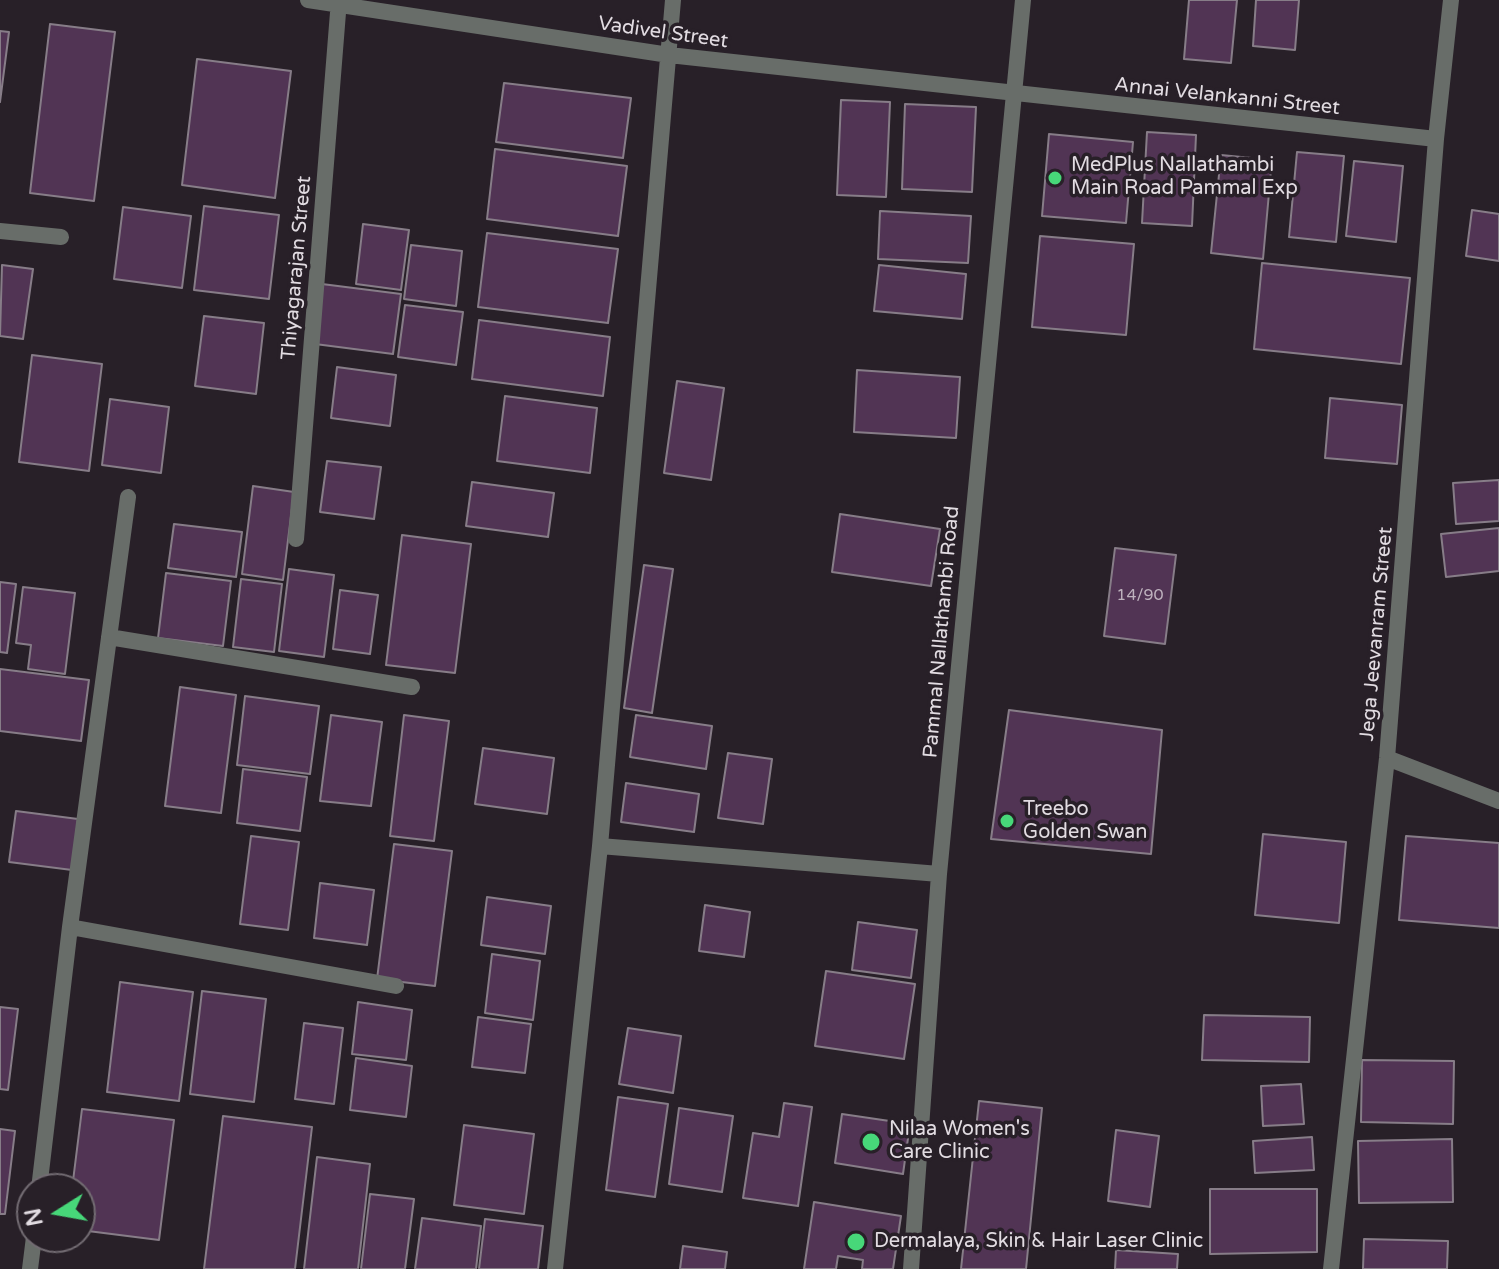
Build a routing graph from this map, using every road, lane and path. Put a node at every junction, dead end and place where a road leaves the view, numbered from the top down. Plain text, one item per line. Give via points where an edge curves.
1 (308, 0) edge
2 (673, 0) edge
3 (1023, 0) edge
4 (1451, 0) edge
5 (339, 2) edge
6 (669, 55) junction
7 (1014, 94) junction
8 (1436, 139) junction
9 (0, 231) edge
10 (61, 237) dead end
11 (128, 497) dead end
12 (296, 539) dead end
13 (109, 637) junction
14 (412, 687) dead end
15 (1387, 758) junction
16 (1499, 801) edge
17 (600, 846) junction
18 (939, 874) junction
19 (70, 927) junction
20 (396, 986) dead end
21 (41, 1173) edge
22 (555, 1269) edge
23 (911, 1269) edge
24 (1331, 1269) edge

1 - 5 street, Vadivel Street
2 - 6 street
3 - 7 street, Pammal Nallathambi Road
4 - 8 street, Jega Jeevanram Street
5 - 6 street, Vadivel Street
5 - 12 street, Thiyagarajan Street
6 - 7 street, Vadivel Street
6 - 17 street
7 - 8 street, Annai Velankanni Street
7 - 18 street, Pammal Nallathambi Road
8 - 15 street, Jega Jeevanram Street
9 - 10 street
11 - 13 street
13 - 14 street
13 - 19 street
15 - 16 street
15 - 24 street, Jega Jeevanram Street
17 - 18 street
17 - 22 street
18 - 23 street, Pammal Nallathambi Road
19 - 20 street
19 - 21 street

